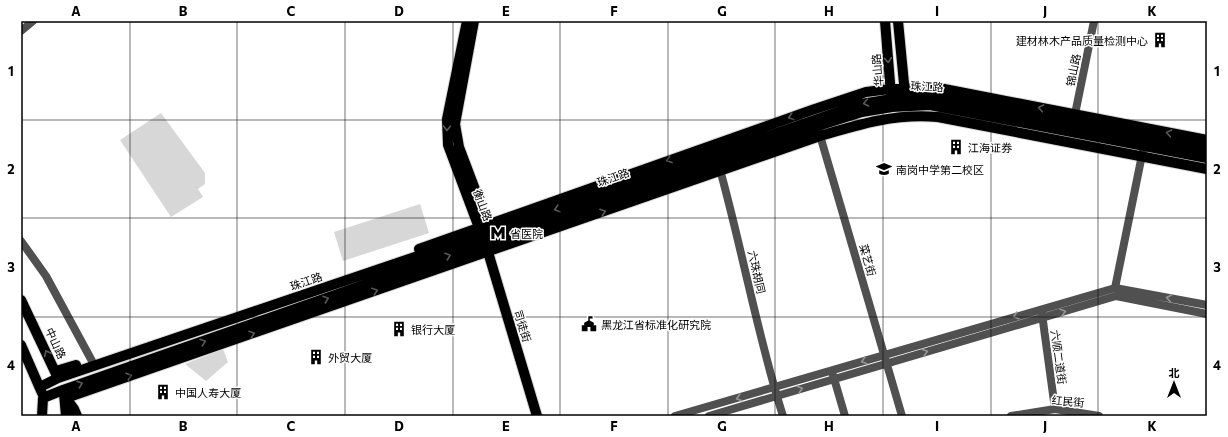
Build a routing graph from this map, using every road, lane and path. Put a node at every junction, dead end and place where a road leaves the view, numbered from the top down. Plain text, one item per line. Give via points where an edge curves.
1 (33, 21) edge
2 (467, 21) edge
3 (474, 21) edge
4 (885, 21) edge
5 (898, 21) edge
6 (1094, 21) edge
7 (21, 31) edge
8 (906, 102) junction
9 (892, 103) junction
10 (1074, 119) junction
11 (816, 123) junction
12 (1207, 140) edge
13 (1143, 146) junction
14 (1207, 150) edge
15 (1142, 156) junction
16 (1207, 158) edge
17 (719, 166) junction
18 (1207, 169) edge
19 (484, 229) junction
20 (21, 241) edge
21 (489, 247) junction
22 (1115, 288) junction
23 (21, 300) edge
24 (1207, 305) edge
25 (1041, 309) junction
26 (1207, 314) edge
27 (1042, 318) junction
28 (21, 345) edge
29 (886, 359) junction
30 (92, 361) junction
31 (832, 371) junction
32 (57, 375) junction
33 (834, 379) junction
34 (40, 387) junction
35 (775, 392) junction
36 (64, 394) junction
37 (43, 398) junction
38 (1055, 409) junction
39 (42, 416) edge
40 (49, 416) edge
41 (66, 416) edge
42 (77, 416) edge
43 (537, 416) edge
44 (675, 416) edge
45 (709, 416) edge
46 (783, 416) edge
47 (845, 416) edge
48 (902, 416) edge
49 (1011, 416) edge
50 (1099, 416) edge

1 - 7 street
2 -> 19 main road, 衡山路 via 446,132 448,145
3 - 19 main road, 衡山路 via 455,124 459,147
4 -> 9 main road, 华山路
5 - 8 main road
6 - 10 street, 锦山路
8 - 9 main road, 珠江路
8 - 9 main road, 珠江路
10 -> 8 main road, 珠江路 via 942,99
8 - 13 main road, 珠江路
8 - 15 main road, 珠江路 via 950,118
9 - 11 main road, 珠江路 via 861,104
9 - 11 main road, 珠江路 via 861,124
12 -> 10 main road, 珠江路
10 - 14 main road, 珠江路
11 - 17 main road, 珠江路
11 -> 19 main road, 珠江路
11 - 29 street, 菜艺街
13 - 15 street
13 - 16 main road, 珠江路
15 - 18 main road, 珠江路
15 - 22 street
21 -> 17 main road, 珠江路
17 - 35 street, 六珠胡同
19 - 21 main road, 衡山路
19 - 30 main road, 珠江路
19 - 32 main road, 珠江路
20 - 30 street via 46,276
36 -> 21 main road, 珠江路
21 - 43 main road, 司徒街
24 -> 22 street
22 - 25 street
32 -> 23 main road, 中山路
25 - 27 street, 六顺二道街
25 -> 29 street
27 -> 26 street via 1116,296
29 -> 27 street
27 - 38 street, 六顺二道街
28 - 34 main road
29 -> 31 street
29 - 33 street
29 - 48 street, 菜艺街
30 - 32 main road, 珠江路
31 - 33 street
31 - 35 street
32 - 34 main road, 珠江路
32 - 36 main road, 中山路
35 -> 33 street
33 - 47 street
34 - 37 main road
35 -> 44 street
35 - 45 street
35 - 46 street, 六珠胡同
36 - 37 main road, 珠江路
36 - 41 main road, 中山路
36 - 42 main road, 中山路
37 - 39 main road
37 - 40 main road
38 - 49 street, 红民街
38 - 50 street, 红民街

